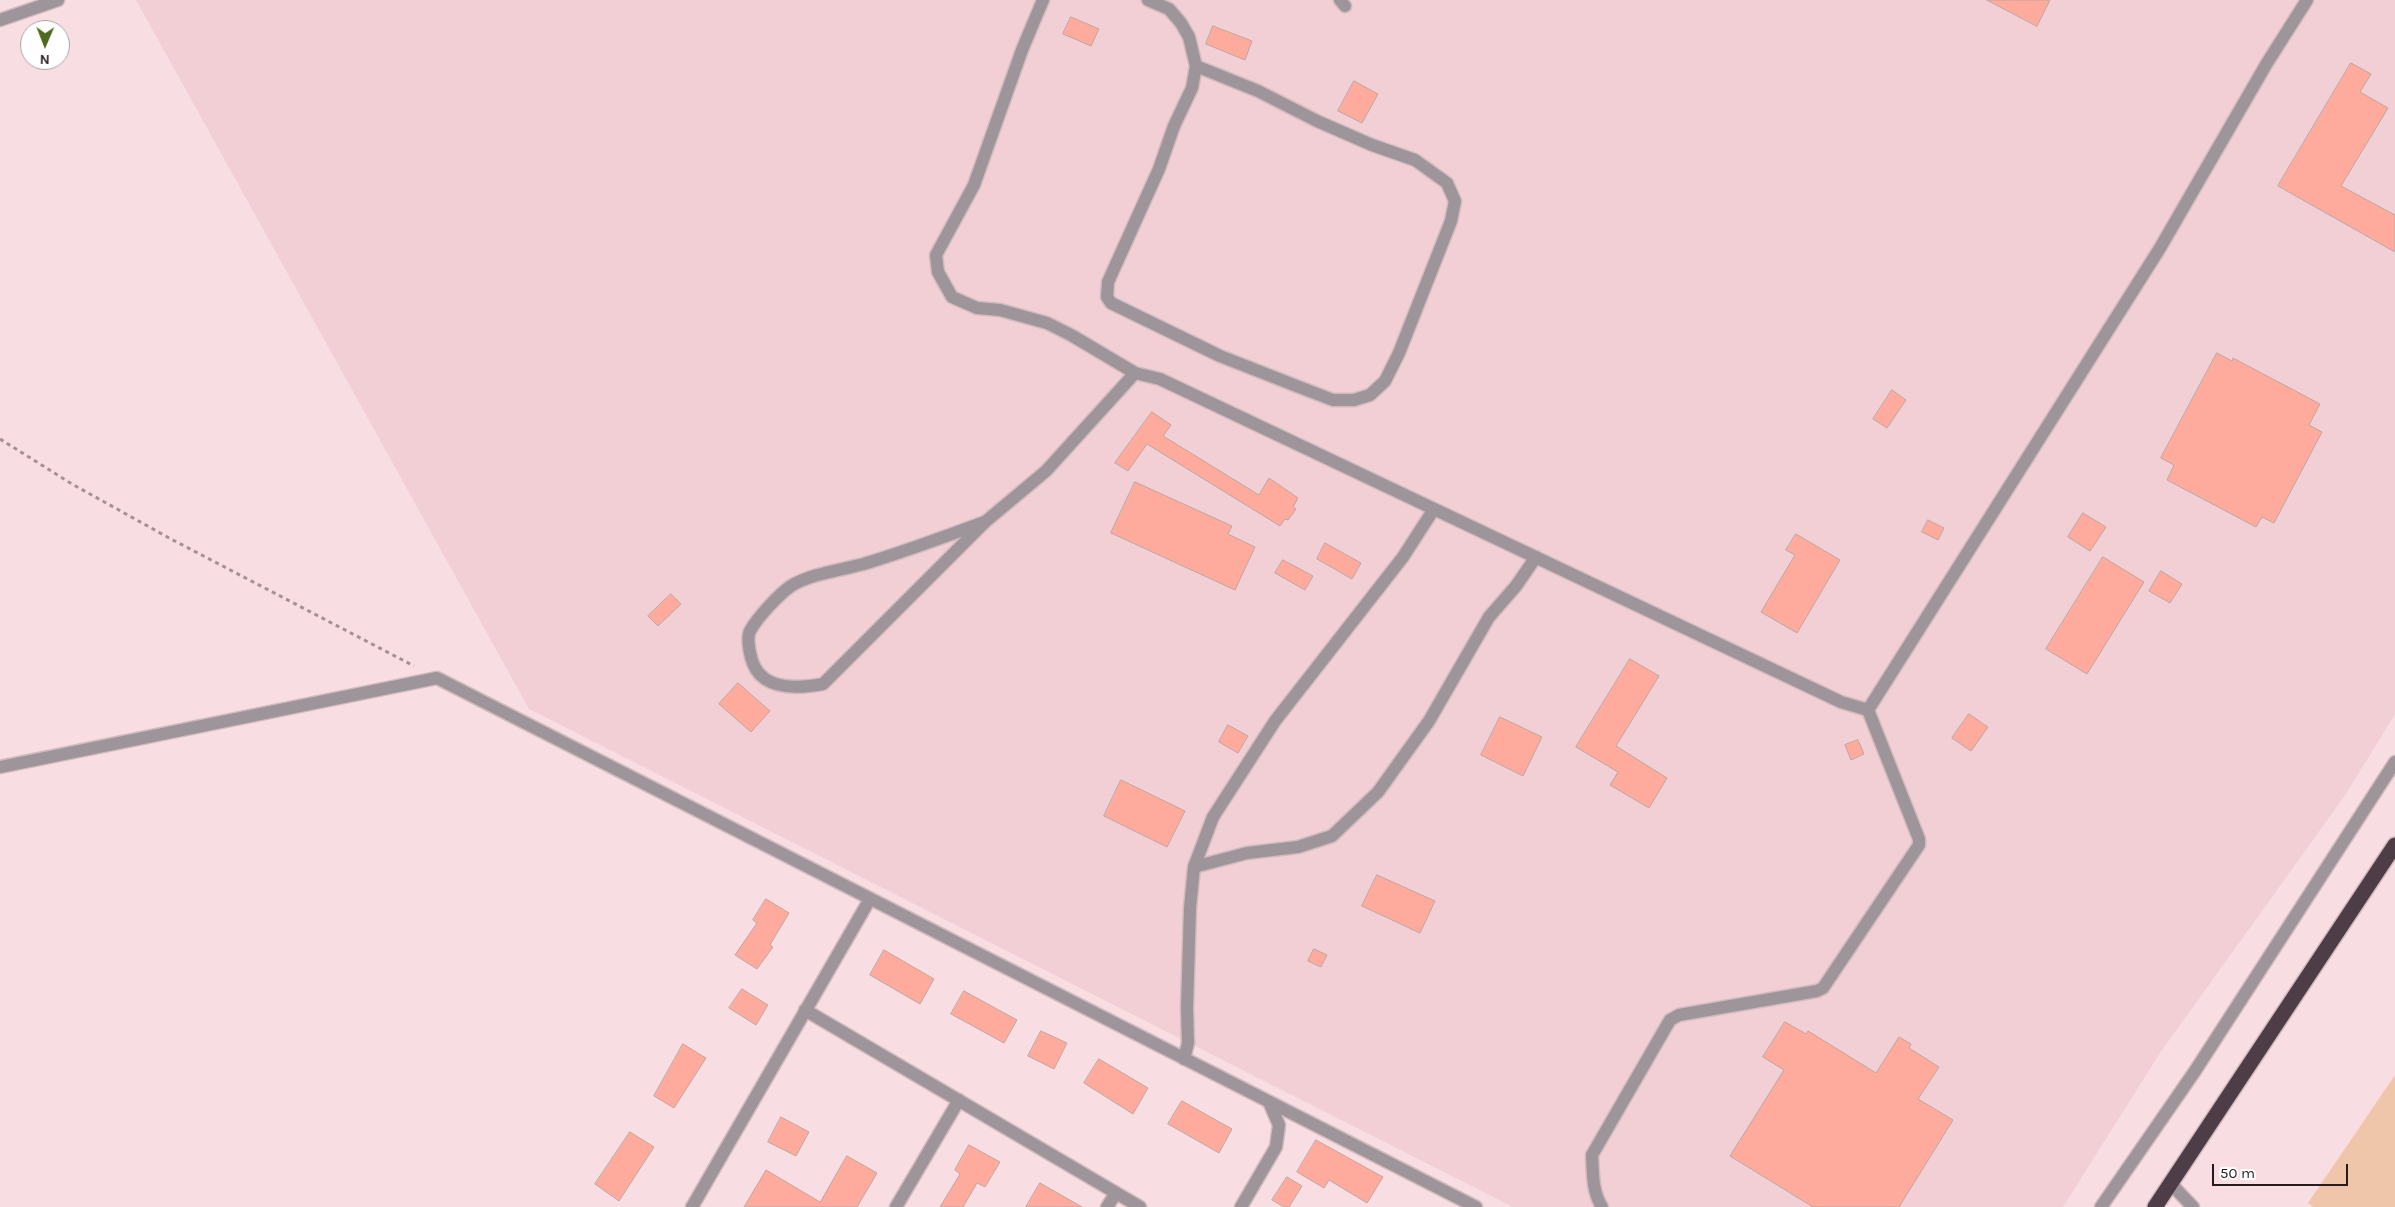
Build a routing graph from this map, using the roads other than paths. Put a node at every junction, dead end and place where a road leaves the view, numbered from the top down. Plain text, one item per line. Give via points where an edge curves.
1 (58, 0) edge
2 (1043, 0) edge
3 (1148, 0) edge
4 (2307, 0) edge
5 (0, 20) edge
6 (1196, 66) junction
7 (1135, 373) junction
8 (1434, 509) junction
9 (985, 522) junction
10 (1536, 557) junction
11 (1868, 710) junction
12 (2395, 762) edge
13 (0, 766) edge
14 (2395, 845) edge
15 (1194, 867) junction
16 (870, 899) junction
17 (805, 1010) junction
18 (1184, 1059) junction
19 (959, 1100) junction
20 (1269, 1102) junction
21 (2171, 1184) junction
22 (1116, 1193) junction
23 (692, 1207) edge
24 (896, 1207) edge
25 (1107, 1207) edge
26 (1140, 1207) edge
27 (1240, 1207) edge
28 (1476, 1207) edge
29 (1602, 1207) edge
30 (2101, 1207) edge
31 (2155, 1207) edge
32 (2193, 1207) edge

1 - 5 street
2 - 7 street via 974,186 936,255 938,272 952,297 977,308 1000,310 1047,324 1072,335
3 - 6 street via 1169,10 1181,23 1189,37
4 - 11 street via 2160,248
6 - 6 street via 1258,91 1372,145 1415,160 1448,183 1455,201 1451,221 1399,353 1385,381 1370,395 1354,400 1333,400 1220,356 1111,303 1107,297 1108,282 1159,169 1192,88
7 - 8 street via 1160,379
7 - 9 street via 1046,471
8 - 10 street
8 - 15 street via 1403,557 1275,722 1213,817
9 - 9 street via 890,556 791,586 749,633 753,668 778,685 798,688 823,684
10 - 11 street via 1840,702
10 - 15 street via 1489,617 1429,720 1378,792 1332,836 1298,847 1247,853
11 - 29 street via 1919,846 1823,988 1679,1015 1670,1020 1592,1155 1597,1198
12 - 30 street via 2194,1071
13 - 16 street via 437,678
14 - 21 highway
15 - 18 street via 1190,908 1188,1043
16 - 17 street
16 - 18 street
17 - 19 street
17 - 23 street
18 - 20 street
19 - 22 street
19 - 24 street
20 - 27 street via 1279,1125 1276,1147
20 - 28 street
21 - 31 highway
21 - 32 street
22 - 25 street
22 - 26 street

